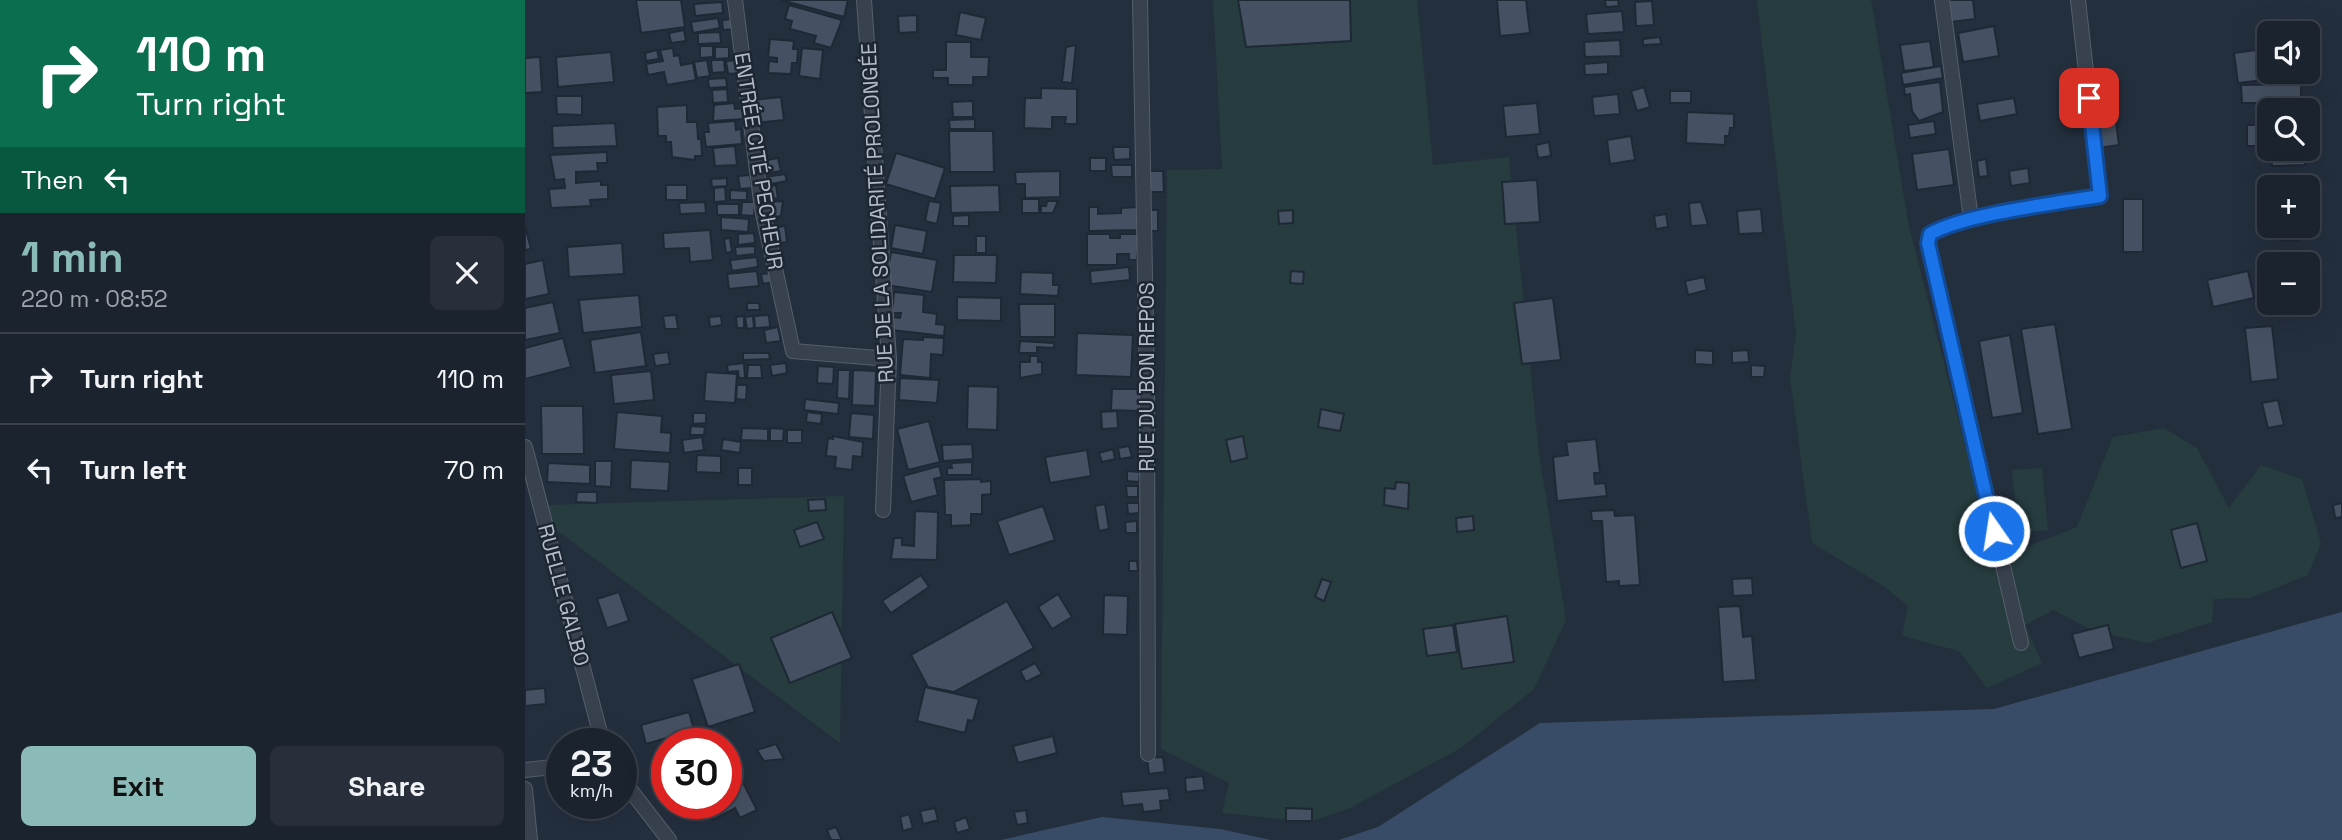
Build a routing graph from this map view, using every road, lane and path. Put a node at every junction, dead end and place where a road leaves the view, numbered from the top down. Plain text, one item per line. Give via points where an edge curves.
1 (735, 0) edge
2 (864, 0) edge
3 (1140, 0) edge
4 (1942, 0) edge
5 (2078, 0) edge
6 (1971, 219) junction
7 (889, 359) junction
8 (525, 447) edge
9 (883, 510) dead end
10 (2021, 643) dead end
11 (599, 728) edge
12 (1148, 754) dead end
13 (546, 768) edge
14 (525, 770) edge
15 (525, 789) edge
16 (637, 799) edge
17 (530, 840) edge
18 (669, 840) edge

1 - 7 street, ENTRÉE CITÉ PECHEUR via 762,209 793,351
2 - 7 street, RUE DE LA SOLIDARITÉ PROLONGÉE
3 - 12 street, RUE DU BON REPOS
4 - 6 street
5 - 6 street via 2100,196
6 - 10 street via 1937,230 1928,243
7 - 9 street, RUE DE LA SOLIDARITÉ PROLONGÉE
8 - 11 street, RUELLE GALBO
13 - 14 street
15 - 17 street
16 - 18 street

